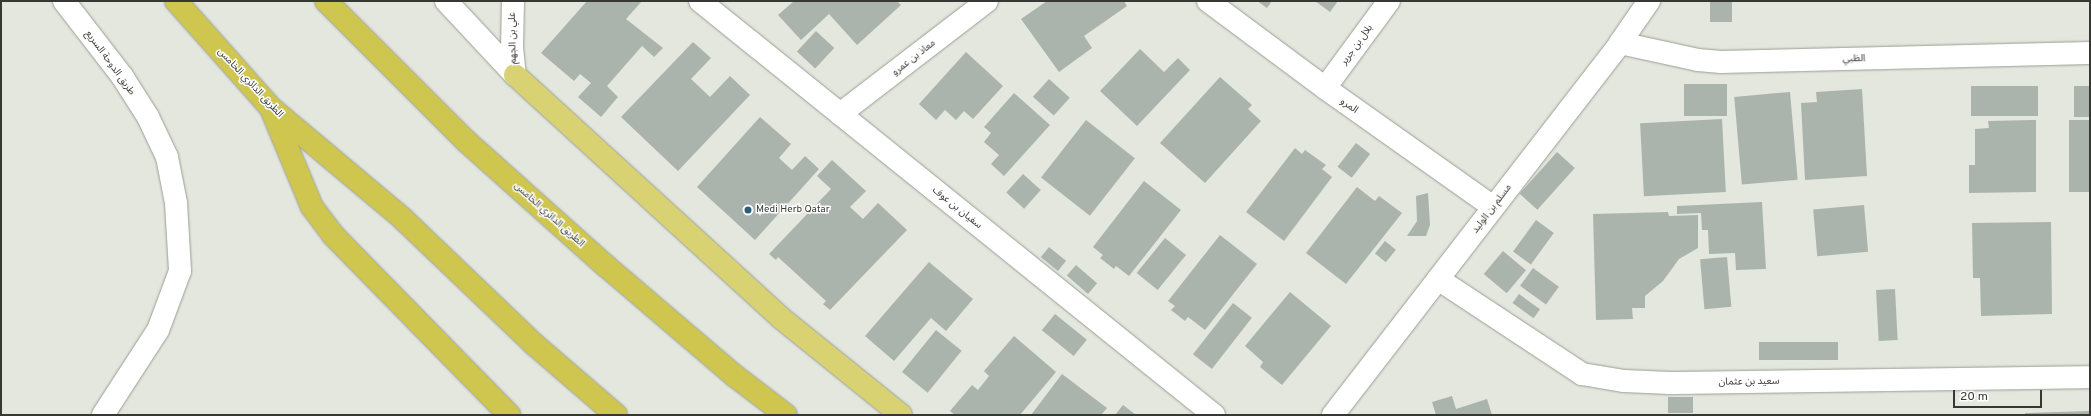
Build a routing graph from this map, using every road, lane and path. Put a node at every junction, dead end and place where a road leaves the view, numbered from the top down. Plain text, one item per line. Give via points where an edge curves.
1 (64, 1) edge
2 (176, 1) edge
3 (326, 1) edge
4 (446, 1) edge
5 (513, 1) edge
6 (700, 1) edge
7 (987, 1) edge
8 (1208, 1) edge
9 (1389, 1) edge
10 (1649, 1) edge
11 (1620, 43) junction
12 (2090, 53) edge
13 (515, 75) junction
14 (1324, 88) junction
15 (271, 108) junction
16 (840, 114) junction
17 (1493, 207) junction
18 (1438, 279) junction
19 (2090, 377) edge
20 (103, 414) edge
21 (509, 415) edge
22 (616, 415) edge
23 (786, 415) edge
24 (901, 415) edge
25 (1214, 415) edge
26 (1333, 415) edge

1 - 20 street, طريق الدوحة السريع via 122,76 148,117 167,157 176,204 180,271 158,330
2 - 15 highway, الطريق الدائري الخامس
3 - 23 highway, الطريق الدائري الخامس via 466,141 606,266 735,376
4 - 13 street
5 - 13 street, علي بن الجهم via 512,48
6 - 16 street, سفيان بن عوف
7 - 16 street, معاذ بن عمرو
8 - 14 street, المرو
9 - 14 street, بلال بن جرير
10 - 11 street, مسلم بن الوليد
11 - 12 street, الظبي via 1698,60 1721,62
11 - 17 street, مسلم بن الوليد
13 - 24 highway via 781,318
14 - 17 street, المرو
15 - 21 highway via 312,206 334,235
15 - 22 highway, الطريق الدائري الخامس via 402,218 535,345
16 - 25 street, سفيان بن عوف
17 - 18 street, مسلم بن الوليد
18 - 19 street, سعيد بن عثمان via 1582,374 1670,383
18 - 26 street, مسلم بن الوليد

